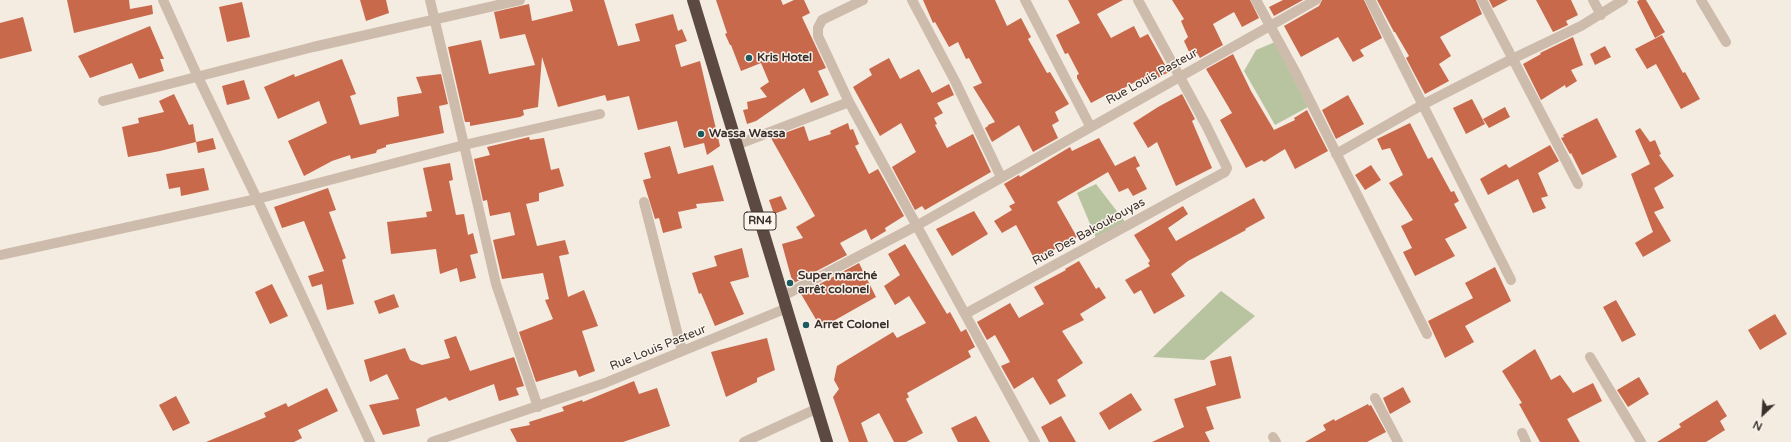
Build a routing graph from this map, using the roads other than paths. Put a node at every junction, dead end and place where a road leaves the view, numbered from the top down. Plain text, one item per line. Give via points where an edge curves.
1 (163, 0) edge
2 (430, 0) edge
3 (520, 0) edge
4 (693, 0) edge
5 (863, 0) edge
6 (912, 0) edge
7 (1025, 0) edge
8 (1138, 0) edge
9 (1256, 0) edge
10 (1316, 0) edge
11 (1370, 0) edge
12 (1482, 0) edge
13 (1593, 0) edge
14 (1623, 0) edge
15 (1701, 0) edge
16 (1601, 15) junction
17 (436, 19) junction
18 (1270, 25) junction
19 (1726, 42) dead end
20 (1512, 59) junction
21 (197, 75) junction
22 (1180, 76) junction
23 (103, 101) dead end
24 (849, 102) junction
25 (1422, 105) junction
26 (600, 114) dead end
27 (1090, 126) junction
28 (464, 145) junction
29 (736, 145) junction
30 (1336, 154) junction
31 (1001, 177) junction
32 (1578, 184) dead end
33 (257, 199) junction
34 (644, 202) dead end
35 (916, 226) junction
36 (0, 255) edge
37 (1511, 280) dead end
38 (783, 296) junction
39 (787, 308) junction
40 (965, 314) junction
41 (1427, 334) dead end
42 (682, 351) junction
43 (1590, 357) dead end
44 (1374, 398) dead end
45 (538, 407) junction
46 (816, 409) junction
47 (370, 442) edge
48 (432, 442) edge
49 (744, 442) edge
50 (827, 442) edge
51 (1035, 442) edge
52 (1398, 442) edge
53 (1641, 442) edge

1 - 21 street
2 - 17 street
3 - 17 street
4 - 29 highway, RN4
5 - 24 street via 822,20 818,28 818,36
6 - 31 street
7 - 27 street
8 - 22 street
9 - 18 street
10 - 18 street, Rue Louis Pasteur
11 - 25 street
12 - 20 street
13 - 16 street
14 - 16 street
15 - 19 street
16 - 20 street
17 - 21 street
17 - 28 street
18 - 22 street, Rue Louis Pasteur
18 - 30 street
20 - 25 street
20 - 32 street
21 - 23 street
21 - 33 street
22 - 27 street, Rue Louis Pasteur
22 - 40 street, Rue Des Bakoukouyas via 1227,168 1225,172
24 - 29 street
24 - 35 street
25 - 30 street
25 - 37 street
26 - 28 street
27 - 31 street, Rue Louis Pasteur
28 - 33 street
28 - 45 street via 496,284
29 - 38 highway, RN4
30 - 41 street
31 - 35 street, Rue Louis Pasteur
33 - 36 street
33 - 47 street
34 - 42 street
35 - 38 street, Rue Louis Pasteur
35 - 40 street
38 - 39 highway, RN4
39 - 42 street, Rue Louis Pasteur
39 - 46 highway, RN4
40 - 51 street
42 - 45 street, Rue Louis Pasteur
43 - 53 street
44 - 52 street
45 - 48 street, Rue Louis Pasteur
46 - 49 street
46 - 50 highway, RN4

